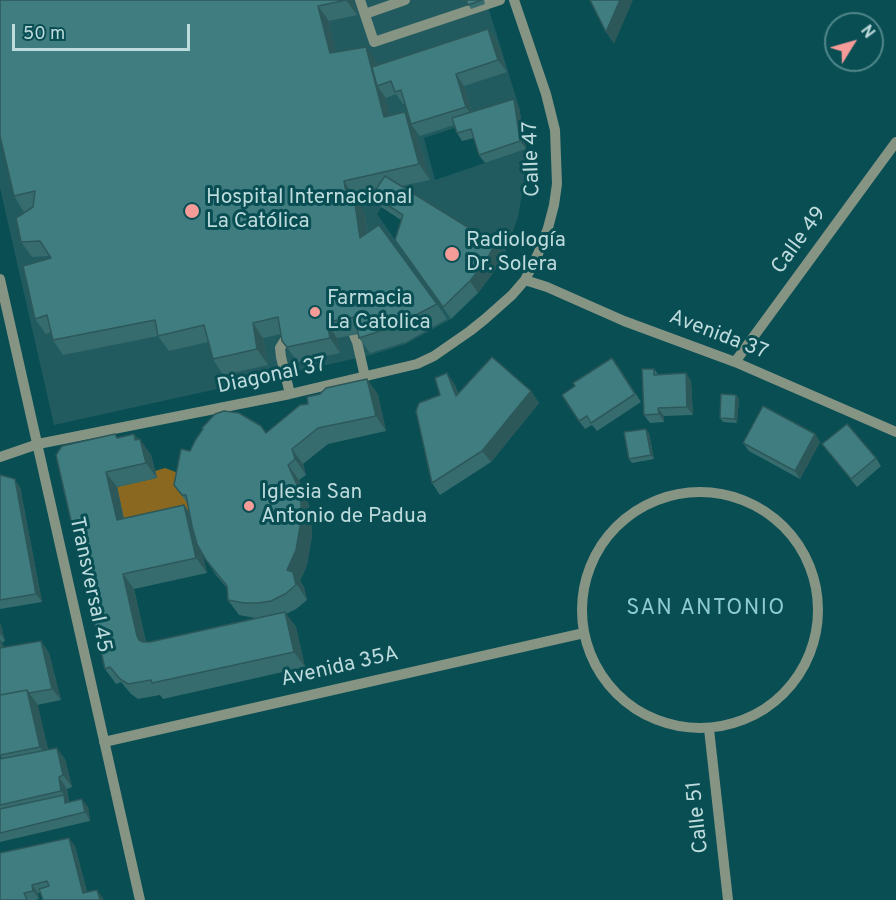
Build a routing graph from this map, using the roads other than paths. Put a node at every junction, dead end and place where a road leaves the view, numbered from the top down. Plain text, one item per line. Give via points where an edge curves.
1 (360, 0) edge
2 (405, 0) edge
3 (500, 0) edge
4 (514, 0) edge
5 (365, 14) junction
6 (896, 142) edge
7 (0, 279) edge
8 (525, 280) junction
9 (354, 335) edge
10 (290, 339) edge
11 (735, 362) junction
12 (365, 377) junction
13 (290, 394) junction
14 (896, 432) edge
15 (38, 444) junction
16 (0, 457) edge
17 (584, 633) junction
18 (708, 729) junction
19 (104, 742) junction
20 (140, 900) edge
21 (728, 900) edge

1 - 5 street
2 - 5 street
3 - 5 street via 374,42
4 - 8 street, Calle 47 via 546,94 556,147 554,205 545,237
6 - 11 street, Calle 49
7 - 15 street, Transversal 45
8 - 11 street, Avenida 37
8 - 12 street, Diagonal 37 via 470,331 434,356
9 - 12 street
10 - 13 street via 280,348
11 - 14 street, Avenida 37
12 - 13 street, Diagonal 37
13 - 15 street, Diagonal 37
15 - 16 street, Diagonal 37
15 - 19 street, Transversal 45
17 - 18 street via 602,673 615,691 640,712 671,724
17 - 18 street via 583,595 593,558 615,526 646,503 683,492 721,493 758,506 788,530 809,562 818,600 815,639 800,674 775,702 741,721
17 - 19 street, Avenida 35A
18 - 21 street, Calle 51
19 - 20 street, Transversal 45

